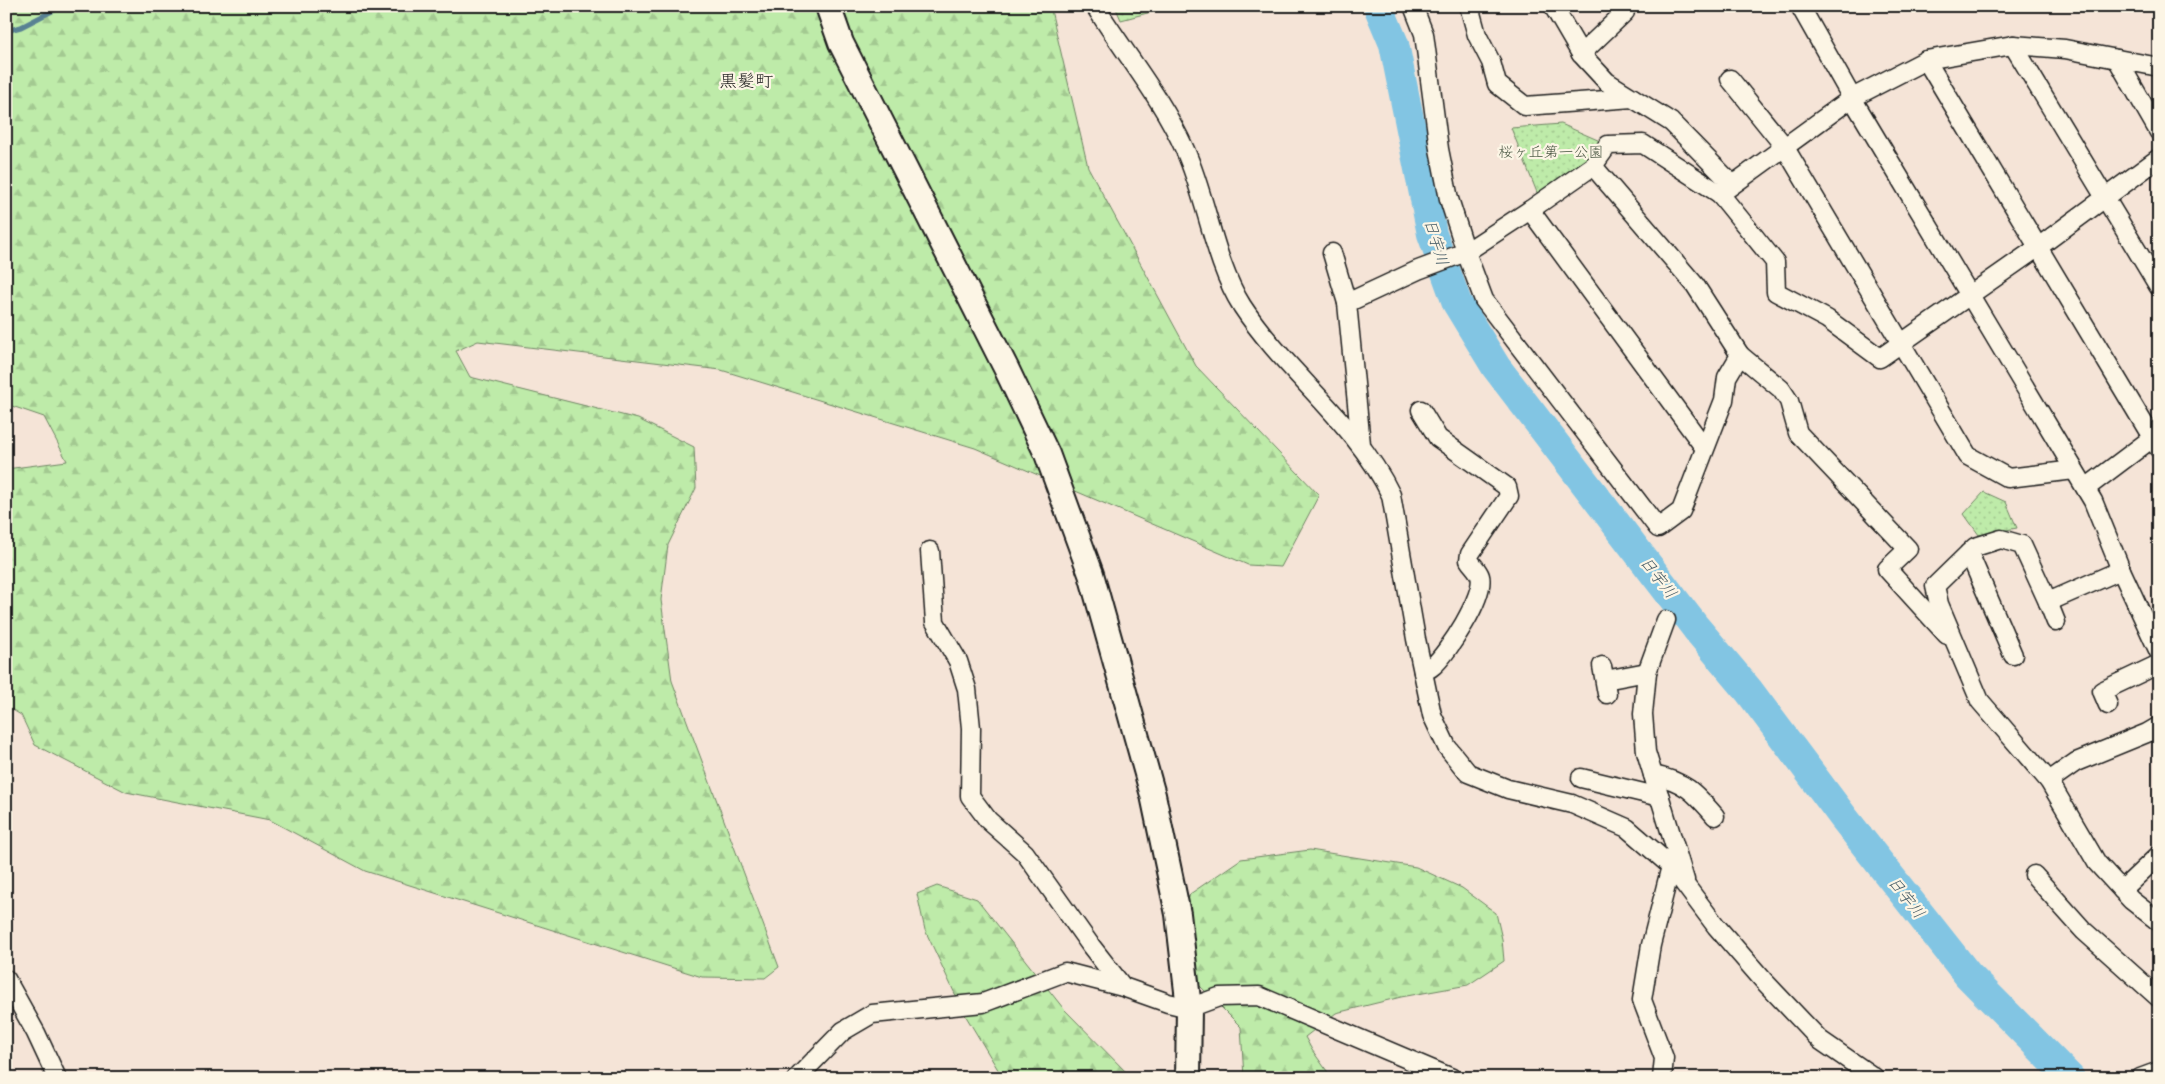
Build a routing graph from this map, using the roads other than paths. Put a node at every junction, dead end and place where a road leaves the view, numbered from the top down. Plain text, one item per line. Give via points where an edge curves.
1 (828, 6) edge
2 (1095, 6) edge
3 (1413, 6) edge
4 (1469, 6) edge
5 (1553, 6) edge
6 (1800, 6) edge
7 (1625, 12) dead end
8 (2013, 45) junction
9 (1581, 54) junction
10 (2117, 59) junction
11 (1926, 60) junction
12 (2159, 67) edge
13 (1730, 79) dead end
14 (1632, 98) junction
15 (1852, 98) junction
16 (2159, 132) edge
17 (1784, 146) junction
18 (2159, 158) edge
19 (1593, 166) junction
20 (1726, 189) junction
21 (2105, 196) junction
22 (1530, 210) junction
23 (2037, 248) junction
24 (1466, 252) junction
25 (1332, 253) dead end
26 (2159, 287) edge
27 (1969, 294) junction
28 (1347, 303) junction
29 (1902, 343) junction
30 (1740, 355) junction
31 (1421, 410) dead end
32 (2157, 440) edge
33 (1360, 444) junction
34 (1704, 448) junction
35 (2074, 470) junction
36 (2086, 488) junction
37 (930, 551) dead end
38 (1969, 552) junction
39 (2121, 570) junction
40 (2048, 602) junction
41 (1666, 620) dead end
42 (2056, 622) dead end
43 (1957, 646) junction
44 (2159, 652) edge
45 (2013, 656) dead end
46 (2159, 664) edge
47 (1423, 672) junction
48 (1647, 672) junction
49 (1604, 680) dead end
50 (2108, 705) dead end
51 (2159, 726) edge
52 (1653, 775) junction
53 (1581, 778) dead end
54 (2049, 781) junction
55 (1660, 797) junction
56 (1715, 816) dead end
57 (2156, 849) edge
58 (1671, 866) junction
59 (2034, 875) dead end
60 (1688, 890) junction
61 (2122, 890) junction
62 (2159, 922) edge
63 (6, 979) edge
64 (1123, 987) junction
65 (2159, 998) edge
66 (1189, 1008) junction
67 (1188, 1069) edge
68 (2159, 1071) edge
69 (57, 1078) edge
70 (797, 1078) edge
71 (1452, 1078) edge
72 (1662, 1078) edge
73 (1875, 1078) edge
74 (2140, 1078) edge

1 - 66 street via 841,43 1047,454 1091,574 1153,795 1178,914
2 - 33 street via 1146,79 1185,150 1227,277 1242,305
3 - 24 street via 1424,34 1449,199
4 - 14 street via 1477,36 1491,62 1497,84 1525,106
5 - 9 street
6 - 15 street
7 - 9 street
8 - 10 street via 2065,49
8 - 11 street
8 - 21 street
9 - 14 street via 1607,82
10 - 12 street
10 - 16 street
11 - 15 street
11 - 23 street
13 - 17 street
14 - 20 street via 1671,122
15 - 17 street
15 - 27 street
17 - 20 street
17 - 29 street
18 - 21 street
19 - 20 street via 1608,145 1643,144
19 - 22 street
19 - 30 street via 1696,285
20 - 29 street via 1774,262 1776,292 1827,319 1880,358
21 - 23 street
21 - 26 street
22 - 24 street
22 - 34 street
23 - 27 street
23 - 32 street
24 - 28 street
24 - 34 street via 1484,300 1658,528 1681,511
25 - 28 street
27 - 29 street
27 - 35 street
28 - 33 street
29 - 35 street via 1968,456 2008,478
30 - 34 street via 1727,377 1724,400
30 - 43 street via 1782,389 1798,433 1908,549 1887,570
31 - 47 street via 1438,438 1507,487 1509,496 1470,554 1469,560 1480,575 1473,607 1445,652
32 - 36 street
33 - 47 street via 1391,495
35 - 36 street
36 - 39 street
37 - 64 street via 935,622 958,661 968,689 970,796 988,820 1026,853
38 - 40 street via 2001,539 2022,545
38 - 43 street via 1935,586
38 - 45 street via 1996,630
39 - 40 street
39 - 44 street
40 - 42 street
41 - 48 street
43 - 54 street via 1980,701
46 - 50 street via 2102,691
47 - 58 street via 1432,715 1447,747 1468,773 1508,789 1572,804 1627,828
48 - 49 street
48 - 52 street via 1643,714 1646,752
51 - 54 street via 2076,762
52 - 55 street
52 - 56 street via 1672,779 1696,794
53 - 55 street
54 - 61 street via 2097,863
55 - 60 street
57 - 61 street
58 - 60 street
58 - 72 street via 1651,944 1642,1000 1664,1058
59 - 65 street via 2084,930
60 - 73 street via 1763,980 1820,1040
61 - 62 street
63 - 69 street
64 - 66 street
64 - 70 street via 1065,972 984,1002 872,1014 843,1031
66 - 67 street
66 - 71 street via 1219,997 1259,996
68 - 74 street

